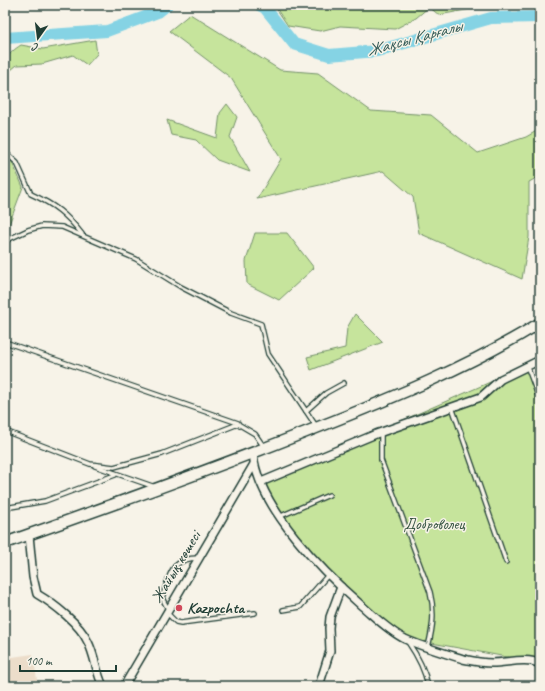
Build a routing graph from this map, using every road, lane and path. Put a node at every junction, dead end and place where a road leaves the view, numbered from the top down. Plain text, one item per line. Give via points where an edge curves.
1 (5, 152) edge
2 (83, 236) junction
3 (5, 241) edge
4 (540, 323) edge
5 (5, 342) edge
6 (540, 360) edge
7 (528, 366) junction
8 (344, 383) dead end
9 (540, 401) edge
10 (452, 407) junction
11 (306, 412) junction
12 (238, 424) junction
13 (317, 428) junction
14 (5, 431) edge
15 (381, 432) junction
16 (265, 449) junction
17 (253, 459) junction
18 (90, 464) junction
19 (115, 475) junction
20 (261, 482) junction
21 (158, 488) junction
22 (329, 495) dead end
23 (5, 508) edge
24 (281, 516) junction
25 (29, 535) junction
26 (5, 543) edge
27 (198, 558) junction
28 (506, 562) dead end
29 (328, 575) junction
30 (341, 588) junction
31 (283, 610) dead end
32 (167, 611) junction
33 (256, 613) dead end
34 (405, 638) junction
35 (428, 647) junction
36 (540, 664) edge
37 (103, 686) edge
38 (124, 686) edge
39 (318, 686) edge
40 (428, 686) edge

1 - 2 lane via 17,162 31,194 52,203 68,216
2 - 3 lane via 62,228 42,226
2 - 11 lane via 136,259 181,287 231,313 261,324 268,354
4 - 13 main road via 429,381
5 - 12 lane
6 - 7 street
7 - 9 lane
7 - 10 street via 501,379 481,397
8 - 11 lane via 326,393
10 - 15 street
10 - 28 lane
11 - 13 lane
12 - 16 lane via 255,434
12 - 18 lane via 162,454 114,466
13 - 16 main road
14 - 18 lane
15 - 20 street
15 - 35 lane via 381,460 434,609 433,629
16 - 17 main road
17 - 20 street
17 - 21 main road
17 - 27 street, Жайық көшесі
18 - 19 lane
19 - 21 lane
19 - 23 lane via 45,501
20 - 24 street
21 - 25 main road
22 - 24 lane
24 - 29 street via 294,536
25 - 26 main road
25 - 37 street via 37,594 72,622 88,642
27 - 32 street, Жайық көшесі
27 - 32 lane via 179,561 172,567 162,598
29 - 30 street
29 - 31 lane via 300,607
30 - 34 street via 379,621
30 - 39 street via 330,617 330,652
32 - 33 lane via 176,622 181,623
32 - 38 street, Жайық көшесі
34 - 35 street
34 - 40 lane via 417,655
35 - 36 street via 473,662 530,660

